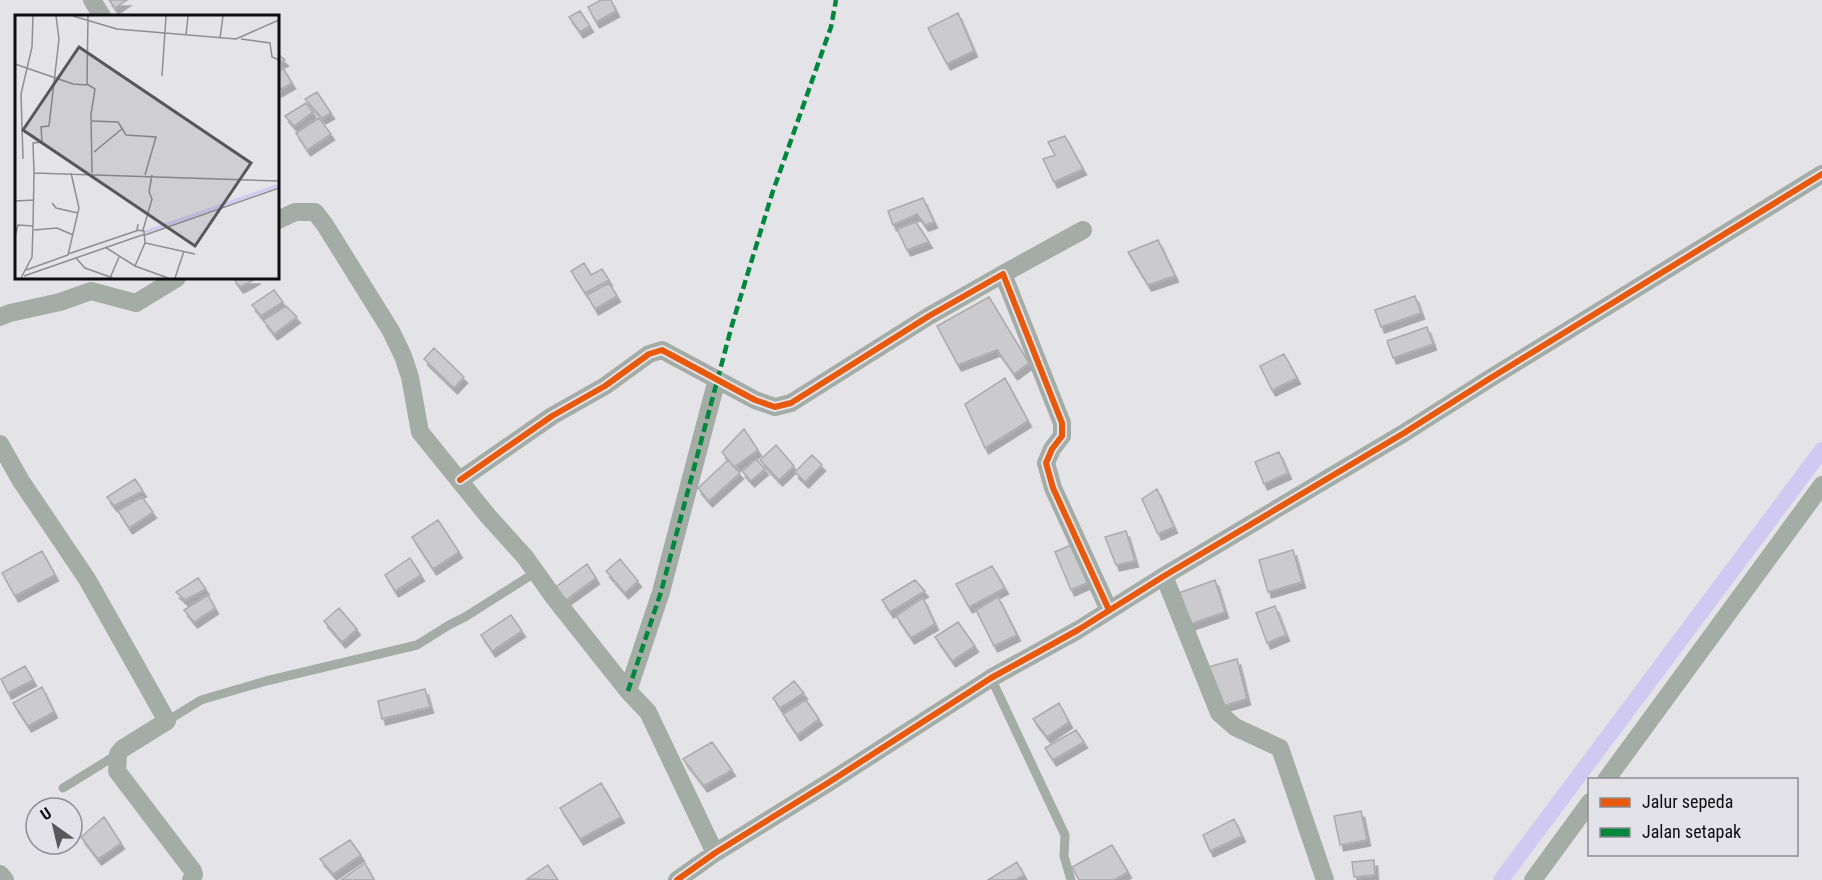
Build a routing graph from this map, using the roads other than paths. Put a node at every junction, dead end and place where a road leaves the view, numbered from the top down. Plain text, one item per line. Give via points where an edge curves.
1 (92, 0) edge
2 (101, 15) edge
3 (1822, 174) edge
4 (279, 220) edge
5 (1083, 230) dead end
6 (1003, 274) junction
7 (175, 279) edge
8 (0, 317) edge
9 (717, 379) junction
10 (0, 444) edge
11 (460, 480) junction
12 (1822, 485) edge
13 (536, 572) junction
14 (1164, 576) junction
15 (1108, 610) junction
16 (991, 678) junction
17 (628, 691) junction
18 (167, 721) junction
19 (118, 754) junction
20 (1607, 778) edge
21 (63, 788) dead end
22 (1588, 805) edge
23 (715, 853) junction
24 (0, 874) edge
25 (5, 880) edge
26 (191, 880) edge
27 (677, 880) edge
28 (1071, 880) edge
29 (1325, 880) edge
30 (1533, 880) edge

1 - 2 street
3 - 14 street via 1404,433
4 - 11 street via 295,212 315,212 325,225 404,356 420,432
5 - 6 street
6 - 9 street via 791,403 775,407
6 - 15 street via 1062,423 1062,436 1046,463 1053,488
7 - 8 street via 136,303 91,291
9 - 11 street via 662,350 649,354
9 - 17 street via 661,592
10 - 18 street via 87,579
11 - 13 street
12 - 20 street
13 - 17 street
13 - 18 lane via 417,645 201,700
14 - 15 street
14 - 29 street via 1219,713 1235,727 1280,748
15 - 16 street
16 - 23 street
16 - 28 lane via 1065,835
17 - 23 street via 648,712
18 - 19 street
19 - 21 lane
19 - 26 street via 117,771 193,871
22 - 30 street
23 - 27 street
24 - 25 street

